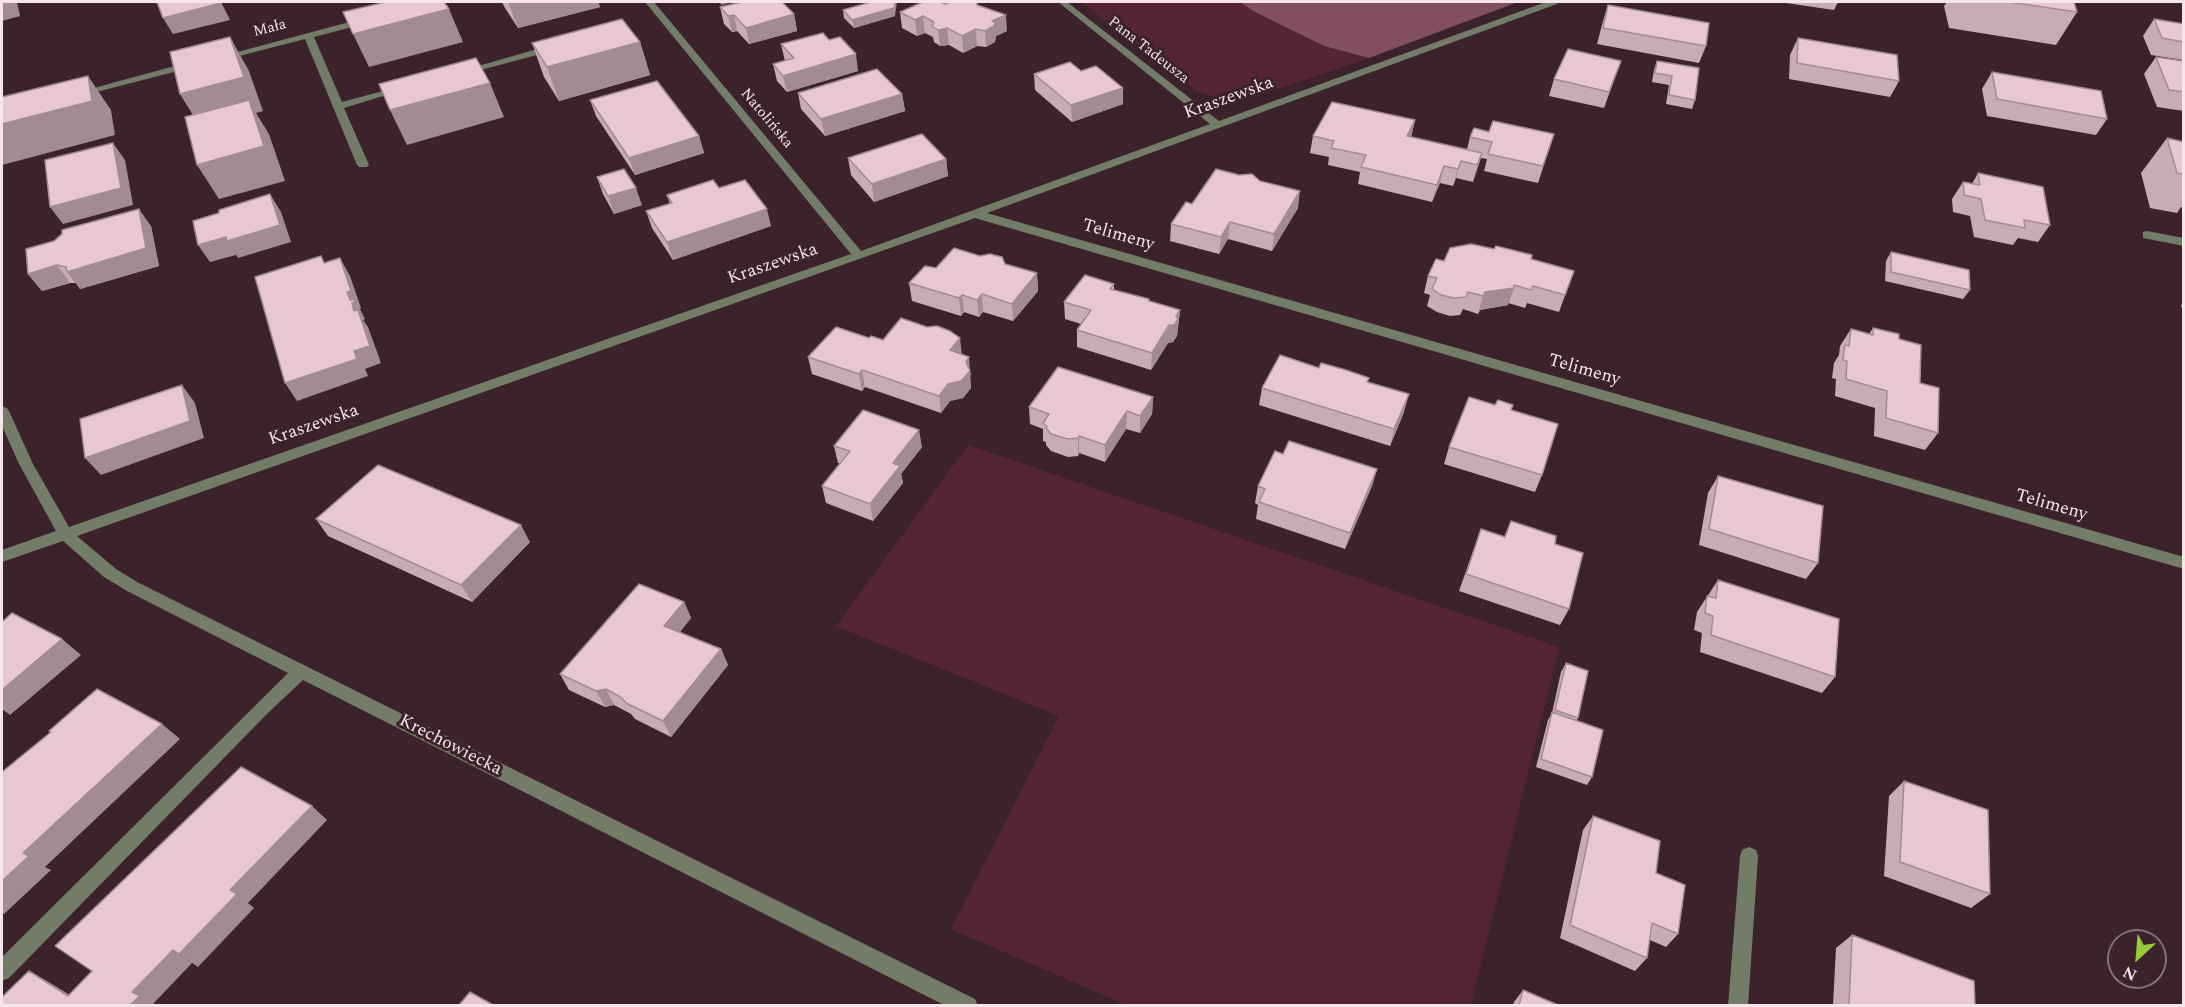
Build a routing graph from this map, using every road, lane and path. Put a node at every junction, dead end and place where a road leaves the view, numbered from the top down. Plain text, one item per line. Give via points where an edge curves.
1 (650, 2) edge
2 (1062, 2) edge
3 (1554, 2) edge
4 (374, 18) edge
5 (308, 35) junction
6 (564, 45) edge
7 (451, 75) edge
8 (417, 85) edge
9 (70, 96) edge
10 (338, 106) junction
11 (1217, 124) junction
12 (363, 165) dead end
13 (976, 214) junction
14 (2147, 235) dead end
15 (2184, 242) edge
16 (859, 256) junction
17 (2, 411) edge
18 (65, 534) junction
19 (2, 556) edge
20 (2184, 563) edge
21 (302, 672) junction
22 (1749, 856) dead end
23 (2, 971) edge
24 (968, 1005) edge
25 (1738, 1005) edge

1 - 16 street, Natolińska
2 - 11 street, Pana Tadeusza
3 - 11 street, Kraszewska
4 - 5 street, Mała
5 - 9 street, Mała
5 - 10 street
6 - 7 street
8 - 10 street
10 - 12 street
11 - 13 street, Kraszewska
13 - 16 street, Kraszewska
13 - 20 street, Telimeny
14 - 15 street
16 - 18 street, Kraszewska
17 - 18 street, Krechowiecka
18 - 19 street, Kraszewska
18 - 21 street, Krechowiecka via 110,573 133,587
21 - 23 street
21 - 24 street, Krechowiecka
22 - 25 street

